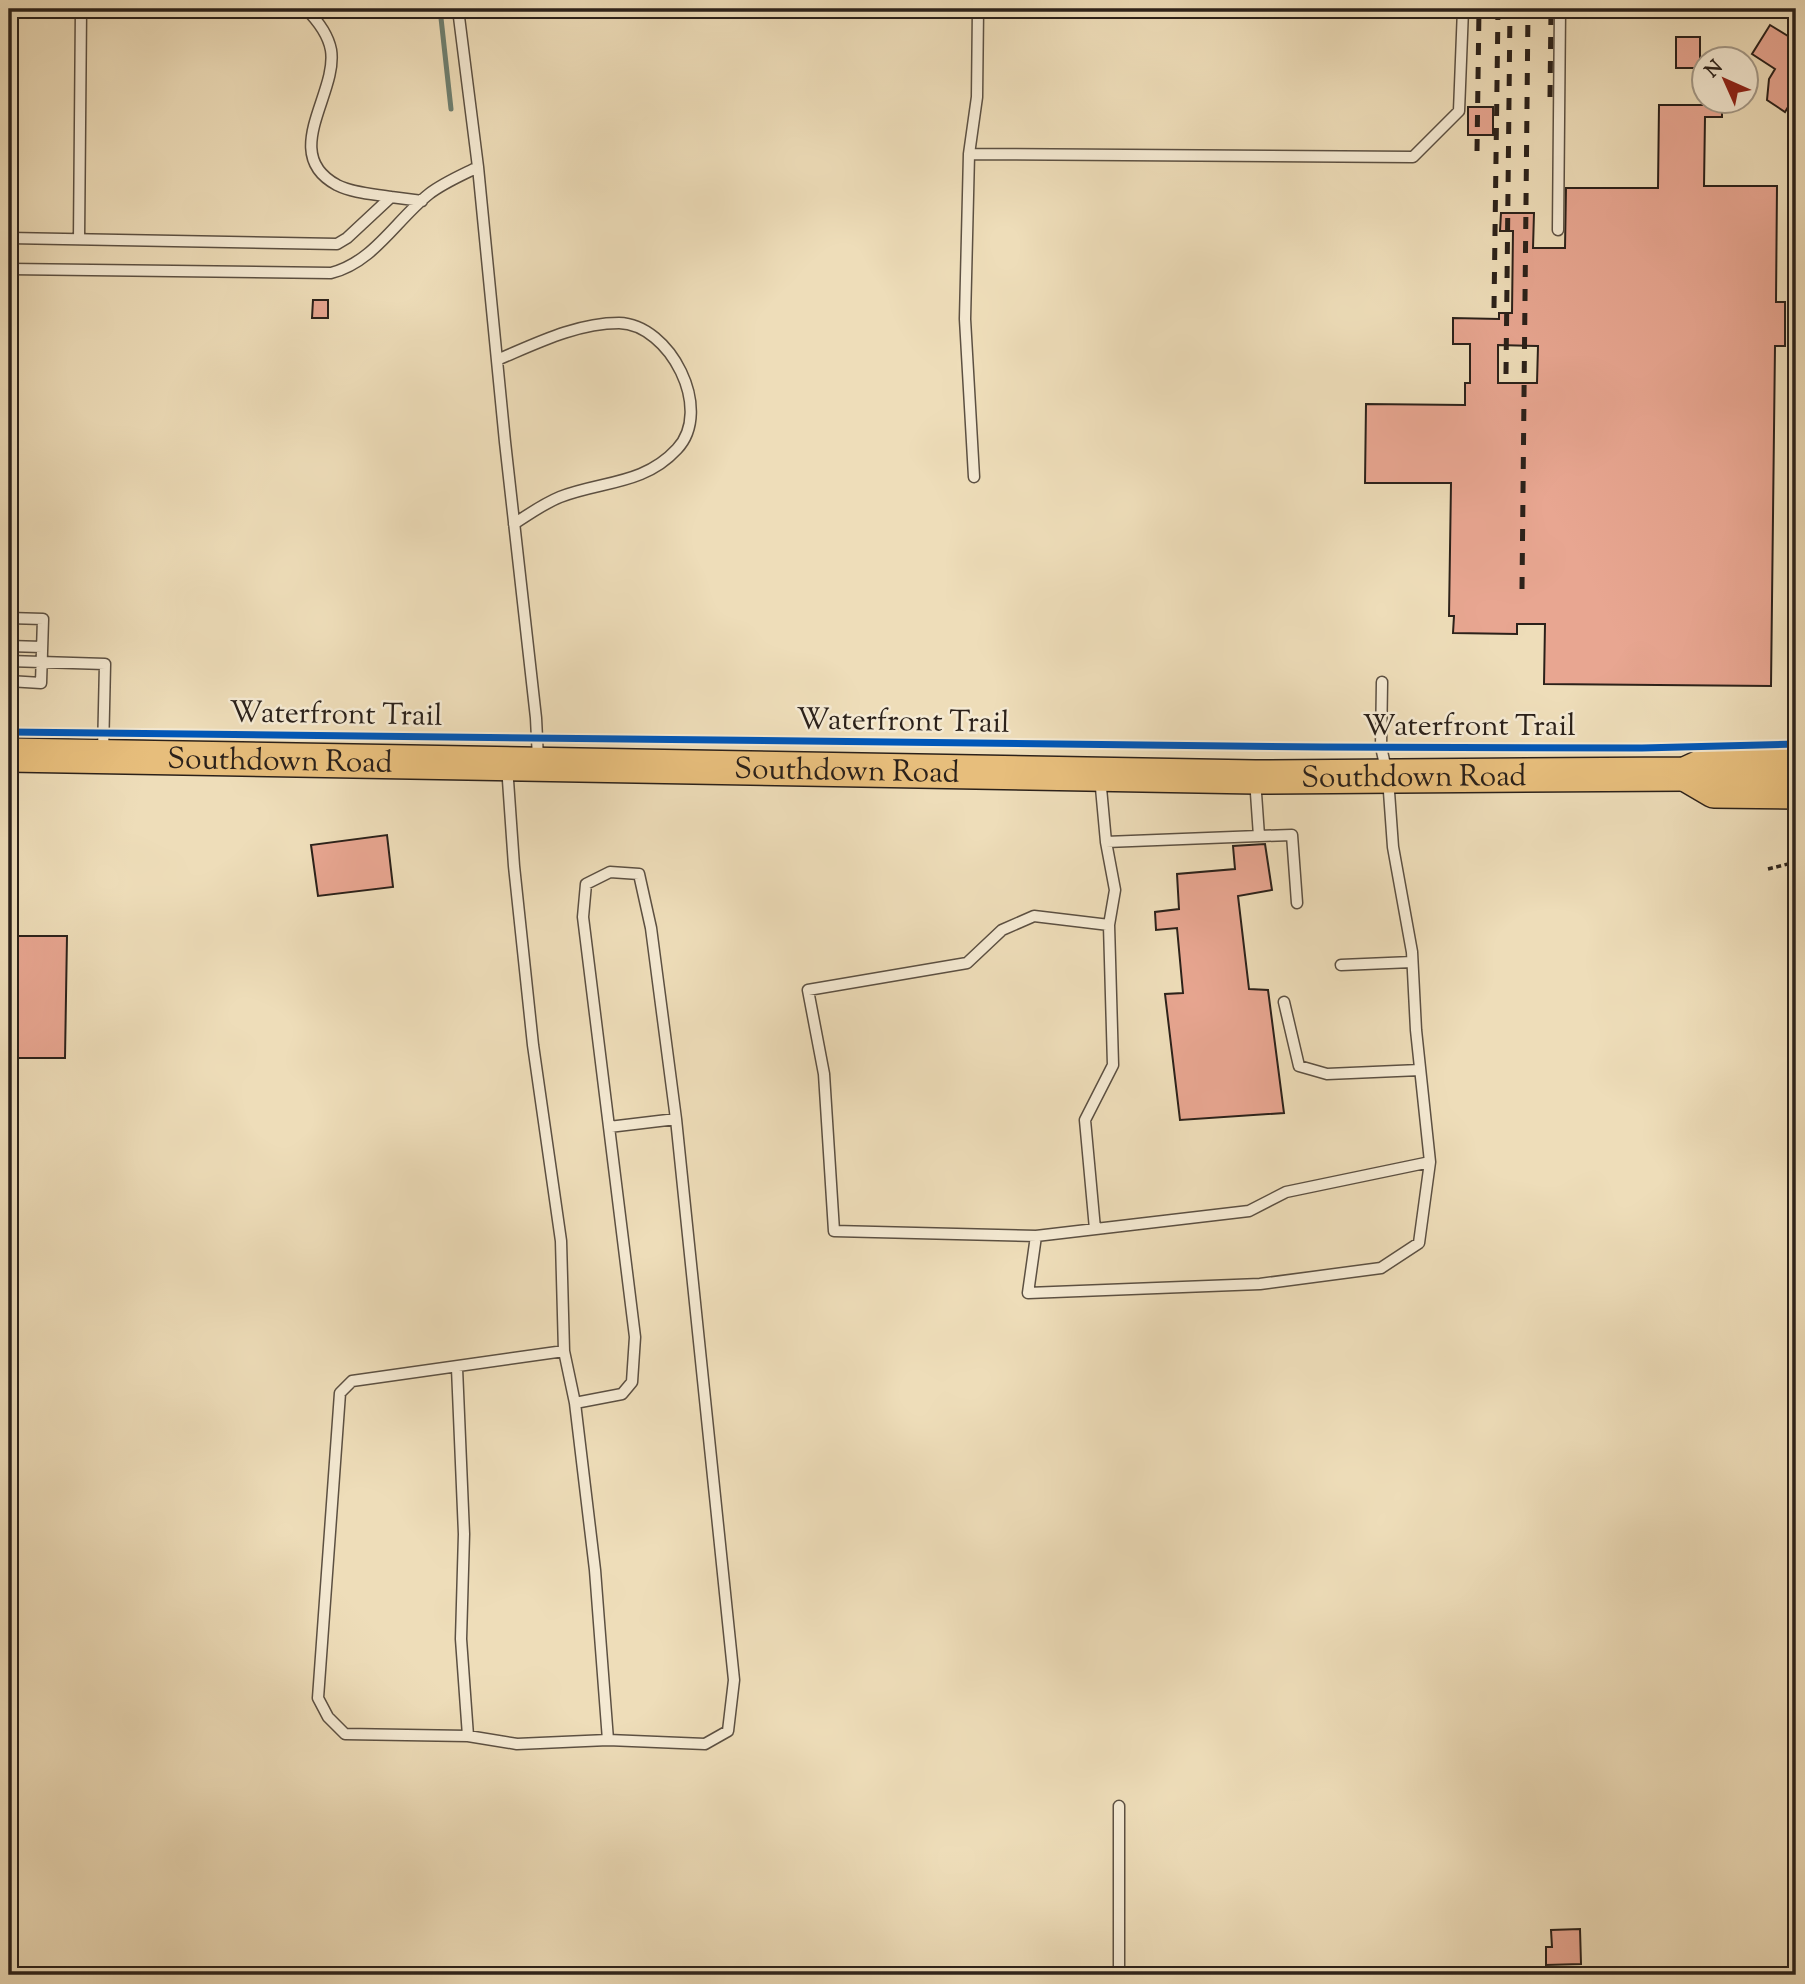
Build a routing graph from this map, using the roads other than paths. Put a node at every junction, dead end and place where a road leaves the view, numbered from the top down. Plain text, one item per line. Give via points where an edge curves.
1 (81, 9) edge
2 (306, 9) edge
3 (458, 9) edge
4 (978, 9) edge
5 (1463, 9) edge
6 (1560, 9) edge
7 (969, 153) junction
8 (478, 166) junction
9 (391, 197) junction
10 (422, 201) junction
11 (1558, 230) dead end
12 (9, 239) edge
13 (79, 239) junction
14 (9, 269) edge
15 (497, 360) junction
16 (974, 477) dead end
17 (514, 524) junction
18 (9, 618) edge
19 (9, 646) edge
20 (42, 647) junction
21 (9, 661) edge
22 (42, 662) junction
23 (9, 681) edge
24 (1382, 682) dead end
25 (9, 755) edge
26 (103, 756) junction
27 (1796, 762) edge
28 (523, 764) junction
29 (1100, 774) junction
30 (1685, 774) junction
31 (1255, 777) junction
32 (1388, 778) junction
33 (1796, 792) edge
34 (1259, 836) junction
35 (1107, 842) junction
36 (1297, 903) dead end
37 (1109, 925) junction
38 (1412, 961) junction
39 (1341, 965) dead end
40 (1284, 1002) dead end
41 (1420, 1070) junction
42 (676, 1119) junction
43 (609, 1127) junction
44 (1430, 1162) junction
45 (1095, 1230) junction
46 (1037, 1236) junction
47 (564, 1351) junction
48 (457, 1368) junction
49 (575, 1403) junction
50 (468, 1736) junction
51 (608, 1740) junction
52 (1119, 1805) dead end
53 (1119, 1975) edge

1 - 13 lane
2 - 9 lane via 324,31 331,52 330,79 313,125 313,157 339,186
3 - 8 lane
4 - 7 lane via 977,97
5 - 7 lane via 1459,111 1408,159
6 - 11 lane
7 - 16 lane via 965,319
8 - 10 lane
8 - 15 lane
9 - 10 lane
9 - 13 lane via 337,244
10 - 14 lane via 368,254 331,273
12 - 13 lane
15 - 17 lane
15 - 17 lane via 578,329 619,323 637,326 664,347 691,399 688,436 661,463 614,484 561,496
17 - 28 lane via 536,718
18 - 20 lane via 43,619
19 - 20 lane
20 - 22 lane
21 - 22 lane
22 - 23 lane via 41,683
22 - 26 lane via 105,664
24 - 32 lane via 1381,747
25 - 26 main road, Southdown Road
26 - 28 main road, Southdown Road
27 - 30 main road, Southdown Road via 1711,762
28 - 29 main road, Southdown Road
28 - 47 lane via 513,866 561,1241
29 - 31 main road, Southdown Road
29 - 35 lane
30 - 32 main road, Southdown Road
30 - 33 main road via 1714,791
31 - 32 main road, Southdown Road
31 - 34 lane
32 - 38 lane via 1393,846
34 - 35 lane
34 - 36 lane via 1292,835
35 - 37 lane via 1115,890
37 - 45 lane via 1113,1065 1085,1120
37 - 46 lane via 1034,916 1002,930 967,962 808,990 824,1074 834,1231
38 - 39 lane
38 - 41 lane
40 - 41 lane via 1299,1066 1327,1074
41 - 44 lane
42 - 43 lane
42 - 43 lane via 651,928 639,874 610,872 586,884 583,917
42 - 51 lane via 734,1680 728,1731 705,1744
43 - 49 lane via 635,1337 632,1382 622,1394
44 - 45 lane via 1286,1192 1249,1211
44 - 46 lane via 1419,1243 1381,1268 1260,1284 1028,1293
45 - 46 lane
47 - 48 lane
47 - 49 lane
48 - 50 lane via 464,1534 461,1639
48 - 50 lane via 352,1381 340,1393 318,1698 345,1734
49 - 51 lane via 595,1570
50 - 51 lane via 517,1744
52 - 53 lane

